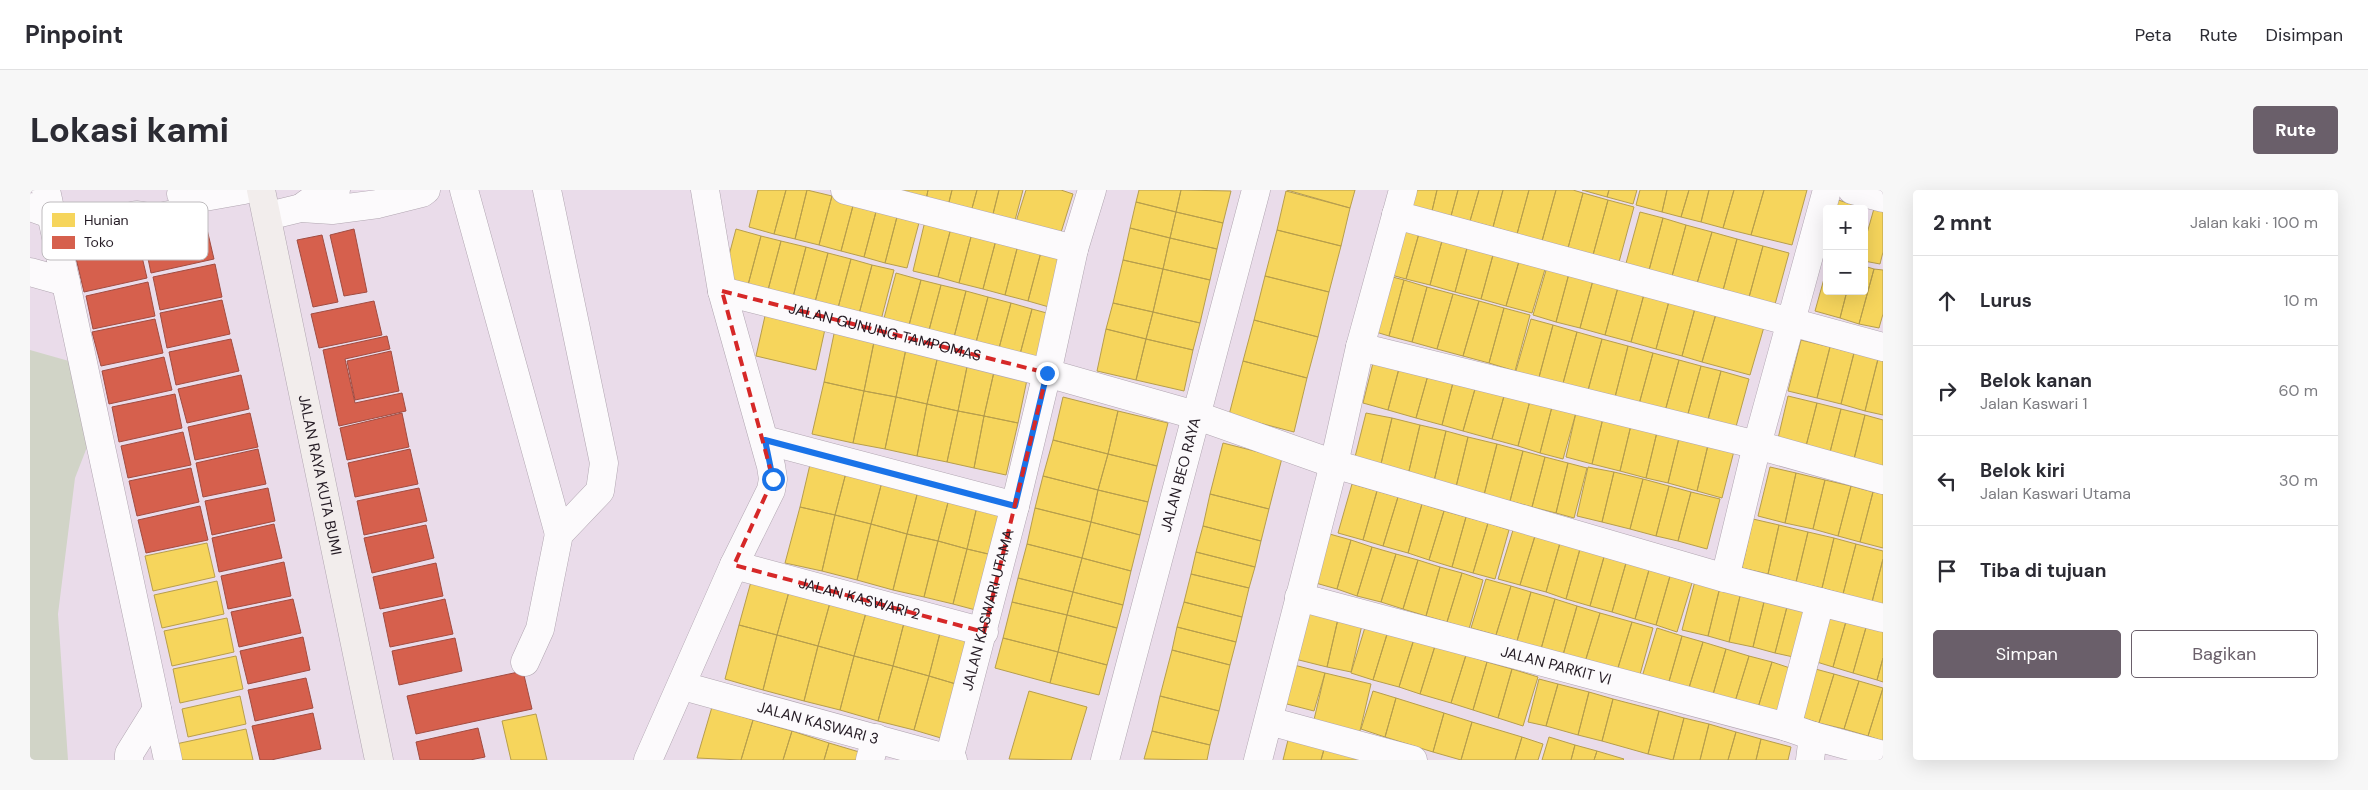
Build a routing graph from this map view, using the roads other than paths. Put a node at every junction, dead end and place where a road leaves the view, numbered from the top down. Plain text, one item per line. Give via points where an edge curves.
1 (244, 190) edge
2 (261, 190) edge
3 (336, 190) edge
4 (426, 190) edge
5 (464, 190) edge
6 (547, 190) edge
7 (705, 190) edge
8 (846, 190) edge
9 (1092, 190) edge
10 (1256, 190) edge
11 (1827, 190) edge
12 (1852, 190) edge
13 (1883, 198) edge
14 (194, 202) edge
15 (1400, 203) edge
16 (301, 208) junction
17 (268, 216) junction
18 (1074, 249) junction
19 (59, 260) edge
20 (30, 272) edge
21 (66, 282) junction
22 (722, 291) junction
23 (1792, 322) junction
24 (1360, 347) junction
25 (1883, 347) edge
26 (1047, 373) junction
27 (1195, 415) junction
28 (765, 440) junction
29 (1757, 445) junction
30 (1334, 464) junction
31 (1883, 480) edge
32 (1015, 506) junction
33 (559, 534) junction
34 (734, 565) junction
35 (1725, 578) junction
36 (1300, 597) junction
37 (1820, 602) junction
38 (1883, 618) edge
39 (984, 632) junction
40 (525, 662) dead end
41 (683, 686) junction
42 (156, 709) junction
43 (1269, 721) junction
44 (1786, 727) junction
45 (873, 749) edge
46 (1811, 754) edge
47 (1883, 755) edge
48 (951, 759) edge
49 (129, 760) edge
50 (168, 760) edge
51 (379, 760) edge
52 (648, 760) edge
53 (1105, 760) edge
54 (1258, 760) edge
55 (1413, 760) edge

1 - 14 street via 199,198
2 - 17 street, JALAN RAYA KUTA BUMI
3 - 16 street via 323,192
4 - 16 street via 369,205 332,210
5 - 33 street
6 - 33 street via 604,463 600,491
7 - 22 street
8 - 18 street
9 - 18 street, JALAN KASWARI UTAMA
10 - 27 street, JALAN BEO RAYA
11 - 23 street
12 - 13 street
15 - 23 street
15 - 24 street
16 - 17 street
17 - 51 street, JALAN RAYA KUTA BUMI
18 - 26 street, JALAN KASWARI UTAMA
19 - 21 street
20 - 21 street
21 - 42 street
22 - 26 street, JALAN GUNUNG TAMPOMAS
22 - 28 street
23 - 25 street
23 - 29 street
24 - 29 street
24 - 30 street
26 - 27 street, JALAN GUNUNG TAMPOMAS
26 - 32 street, JALAN KASWARI UTAMA
27 - 30 street, JALAN GUNUNG TAMPOMAS
27 - 53 street, JALAN BEO RAYA
28 - 32 street
28 - 34 street via 773,479 771,490
29 - 31 street
29 - 35 street
30 - 35 street, JALAN GUNUNG TAMPOMAS
30 - 36 street
32 - 39 street, JALAN KASWARI UTAMA
33 - 40 street via 540,629
34 - 39 street, JALAN KASWARI 2
34 - 41 street
35 - 37 street, JALAN GUNUNG TAMPOMAS
36 - 43 street
36 - 44 street, JALAN PARKIT VI
37 - 38 street, JALAN GUNUNG TAMPOMAS
37 - 44 street
39 - 48 street, JALAN KASWARI UTAMA
41 - 45 street, JALAN KASWARI 3
41 - 52 street
42 - 49 street via 129,754
42 - 50 street
43 - 54 street
43 - 55 street
44 - 46 street, JALAN PARKIT VI
45 - 48 street, JALAN KASWARI 3
46 - 47 street, JALAN PARKIT VI

